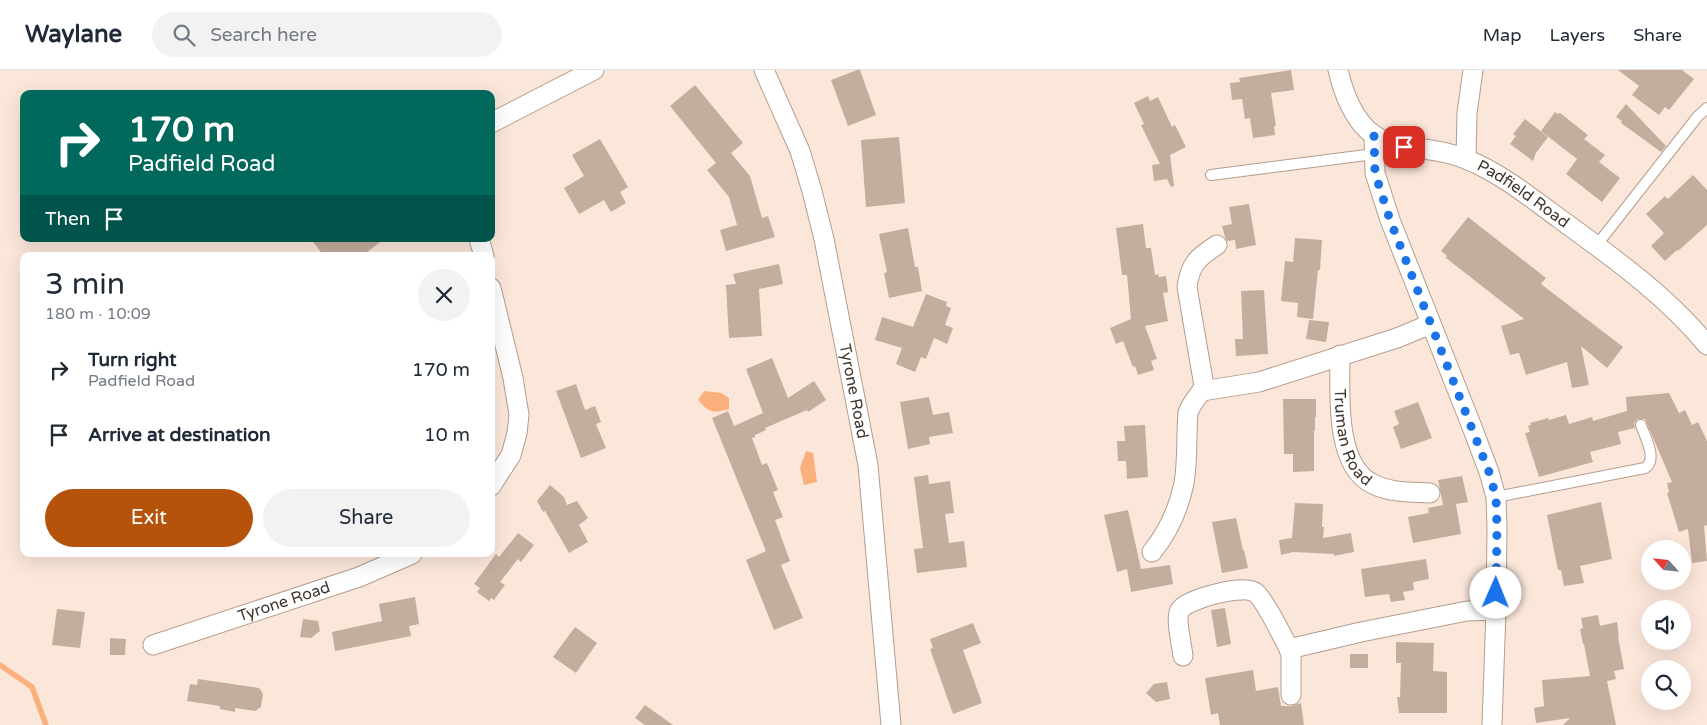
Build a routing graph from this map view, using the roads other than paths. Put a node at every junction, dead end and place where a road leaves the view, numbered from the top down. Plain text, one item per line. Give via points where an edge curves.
1 (594, 70) edge
2 (764, 70) edge
3 (1338, 70) edge
4 (1473, 70) edge
5 (1707, 108) edge
6 (495, 121) edge
7 (1374, 136) junction
8 (1374, 154) junction
9 (1466, 159) junction
10 (1211, 175) dead end
11 (1217, 245) dead end
12 (1596, 246) junction
13 (495, 304) edge
14 (1431, 324) junction
15 (1707, 345) edge
16 (1340, 355) junction
17 (1202, 392) junction
18 (1641, 425) dead end
19 (495, 481) edge
20 (1430, 493) dead end
21 (1496, 497) junction
22 (1152, 552) dead end
23 (405, 557) edge
24 (1496, 610) junction
25 (153, 645) dead end
26 (1289, 649) junction
27 (1184, 656) dead end
28 (1291, 694) dead end
29 (891, 725) edge
30 (1492, 725) edge

1 - 6 street
2 - 29 street, Tyrone Road via 800,151 810,184 824,239 868,465
3 - 7 street, Padfield Road via 1349,102 1359,120
4 - 9 street via 1467,113
5 - 12 lane
7 - 8 street
7 - 9 street, Padfield Road via 1391,144
8 - 10 lane
8 - 14 street via 1375,173 1390,220
9 - 12 street, Padfield Road via 1509,182
11 - 17 street via 1195,261 1188,277 1204,379
12 - 15 street, Padfield Road via 1660,297
13 - 19 street via 519,415 511,454
14 - 16 street
14 - 21 street
16 - 17 street via 1259,382
16 - 20 street, Truman Road via 1340,409 1346,446 1355,468 1363,479 1389,490
17 - 22 street via 1192,401 1188,413 1184,482 1176,510 1163,538
18 - 21 lane via 1651,458 1644,468
21 - 24 street
23 - 25 street, Tyrone Road via 359,577
24 - 26 street via 1467,611
24 - 30 street
26 - 27 street via 1260,597 1245,589 1211,595 1184,606 1178,614
26 - 28 street

